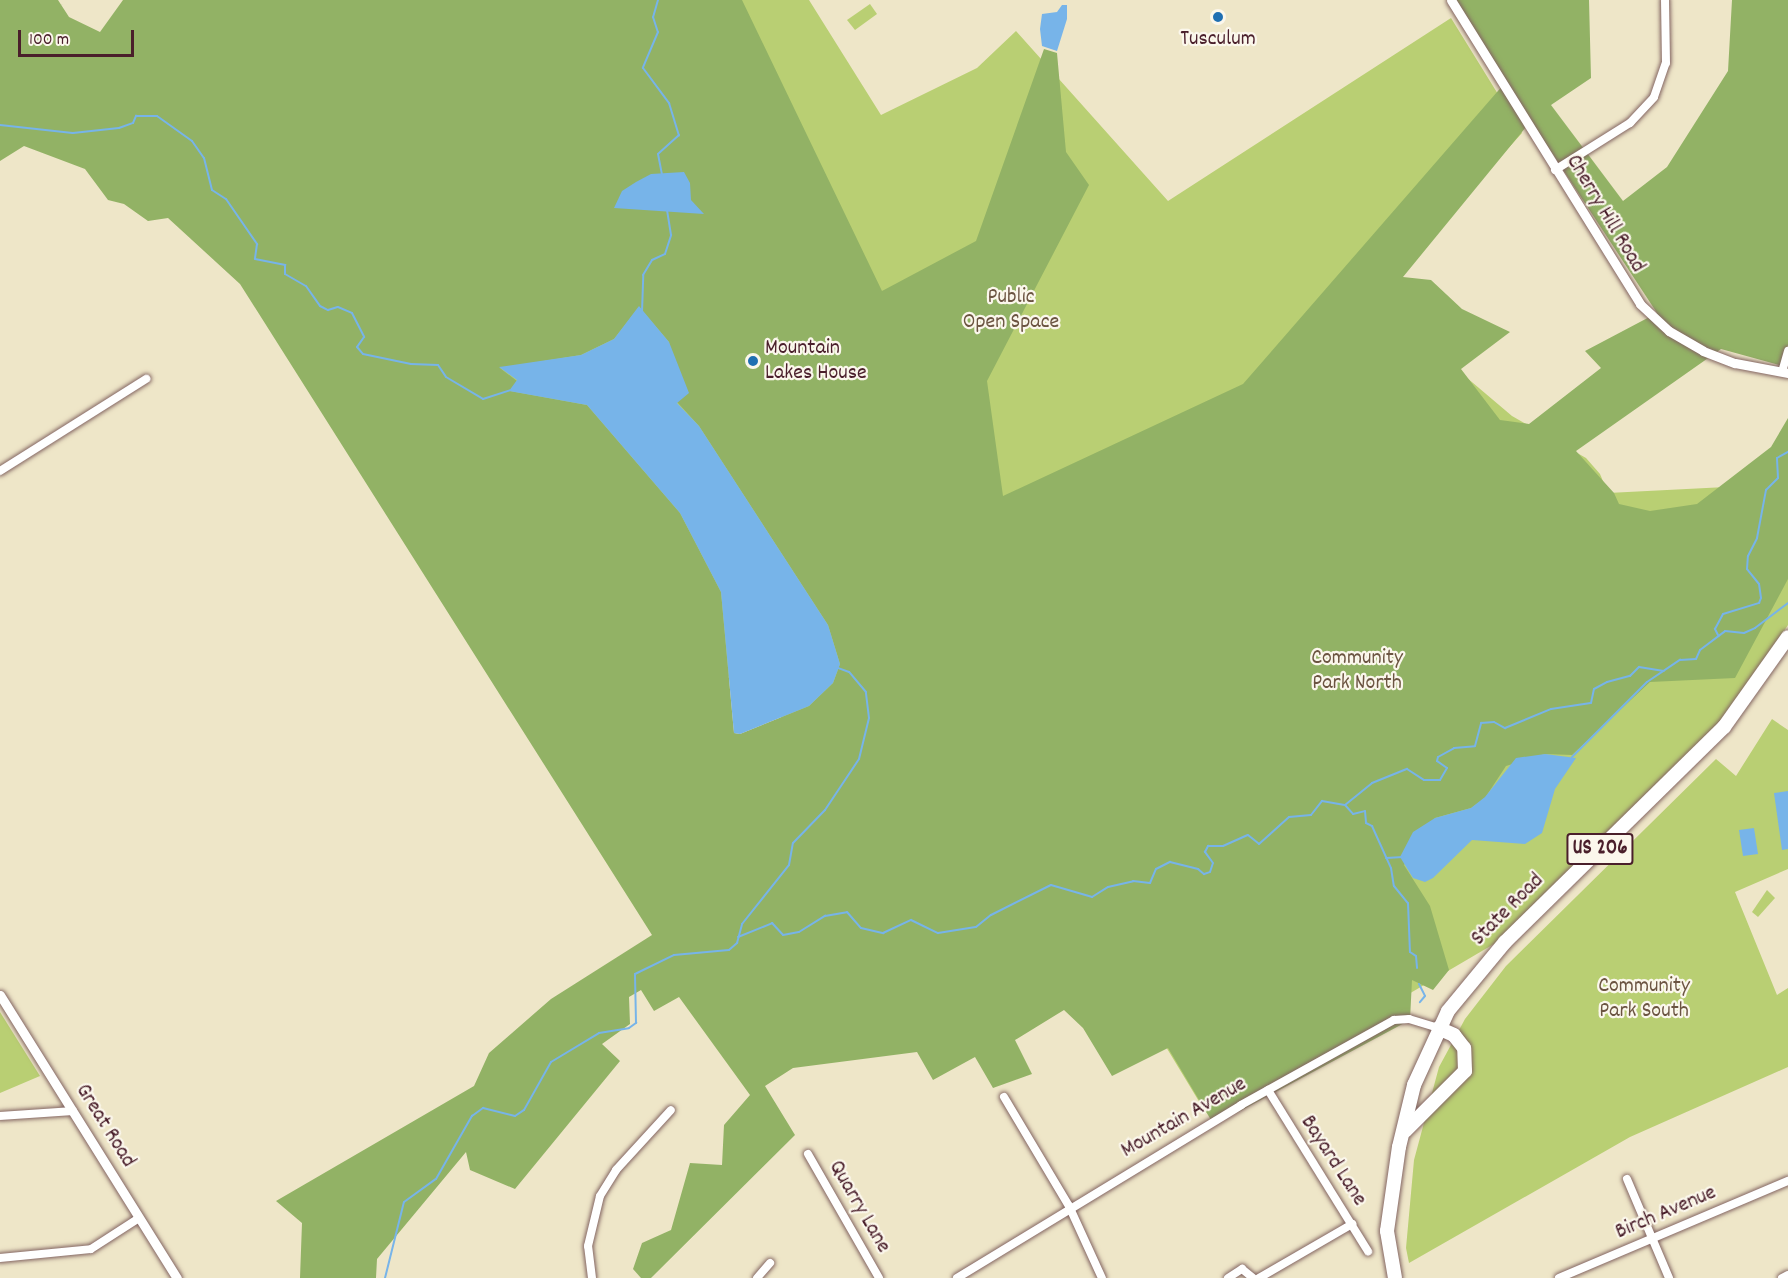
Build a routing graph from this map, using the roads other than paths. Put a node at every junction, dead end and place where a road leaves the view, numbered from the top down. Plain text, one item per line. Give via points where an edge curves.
1 (1451, 0) edge
2 (1665, 0) edge
3 (1555, 170) junction
4 (1788, 351) edge
5 (1785, 373) edge
6 (146, 379) dead end
7 (0, 471) edge
8 (1788, 637) edge
9 (0, 996) edge
10 (1438, 1028) junction
11 (1268, 1090) junction
12 (1004, 1097) dead end
13 (671, 1110) dead end
14 (72, 1112) junction
15 (0, 1116) edge
16 (1399, 1147) junction
17 (808, 1155) dead end
18 (1627, 1179) dead end
19 (1788, 1181) edge
20 (1069, 1211) junction
21 (139, 1218) junction
22 (1352, 1224) junction
23 (1652, 1238) junction
24 (1368, 1251) dead end
25 (0, 1258) edge
26 (770, 1263) dead end
27 (1788, 1275) edge
28 (177, 1278) edge
29 (592, 1278) edge
30 (758, 1278) edge
31 (879, 1278) edge
32 (957, 1278) edge
33 (1102, 1278) edge
34 (1228, 1278) edge
35 (1253, 1278) edge
36 (1259, 1278) edge
37 (1395, 1278) edge
38 (1558, 1278) edge
39 (1669, 1278) edge
40 (1782, 1278) edge

1 - 3 street, Cherry Hill Road
2 - 3 street via 1665,63 1654,97 1630,123
3 - 5 street, Cherry Hill Road via 1627,288 1654,318 1703,351 1735,363
4 - 5 street
6 - 7 street
8 - 10 highway, State Road / US 206 via 1724,727 1478,971
9 - 14 street, Great Road
10 - 11 street, Mountain Avenue via 1408,1019 1394,1020
10 - 16 highway, State Road / US 206 via 1414,1085
10 - 16 highway via 1454,1035 1464,1048 1465,1071 1457,1084 1418,1114
11 - 20 street, Mountain Avenue
11 - 22 street, Bayard Lane
12 - 20 street
13 - 29 street via 616,1170 600,1196 588,1246
14 - 15 street
14 - 21 street, Great Road
16 - 37 highway, State Road / US 206 via 1387,1231
17 - 31 street, Quarry Lane
18 - 23 street
19 - 23 street, Birch Avenue
20 - 32 street, Mountain Avenue
20 - 33 street
21 - 25 street via 91,1249
21 - 28 street, Great Road
22 - 24 street, Bayard Lane
22 - 36 street
23 - 38 street, Birch Avenue
23 - 39 street
26 - 30 street
27 - 40 street
34 - 35 street via 1242,1269

